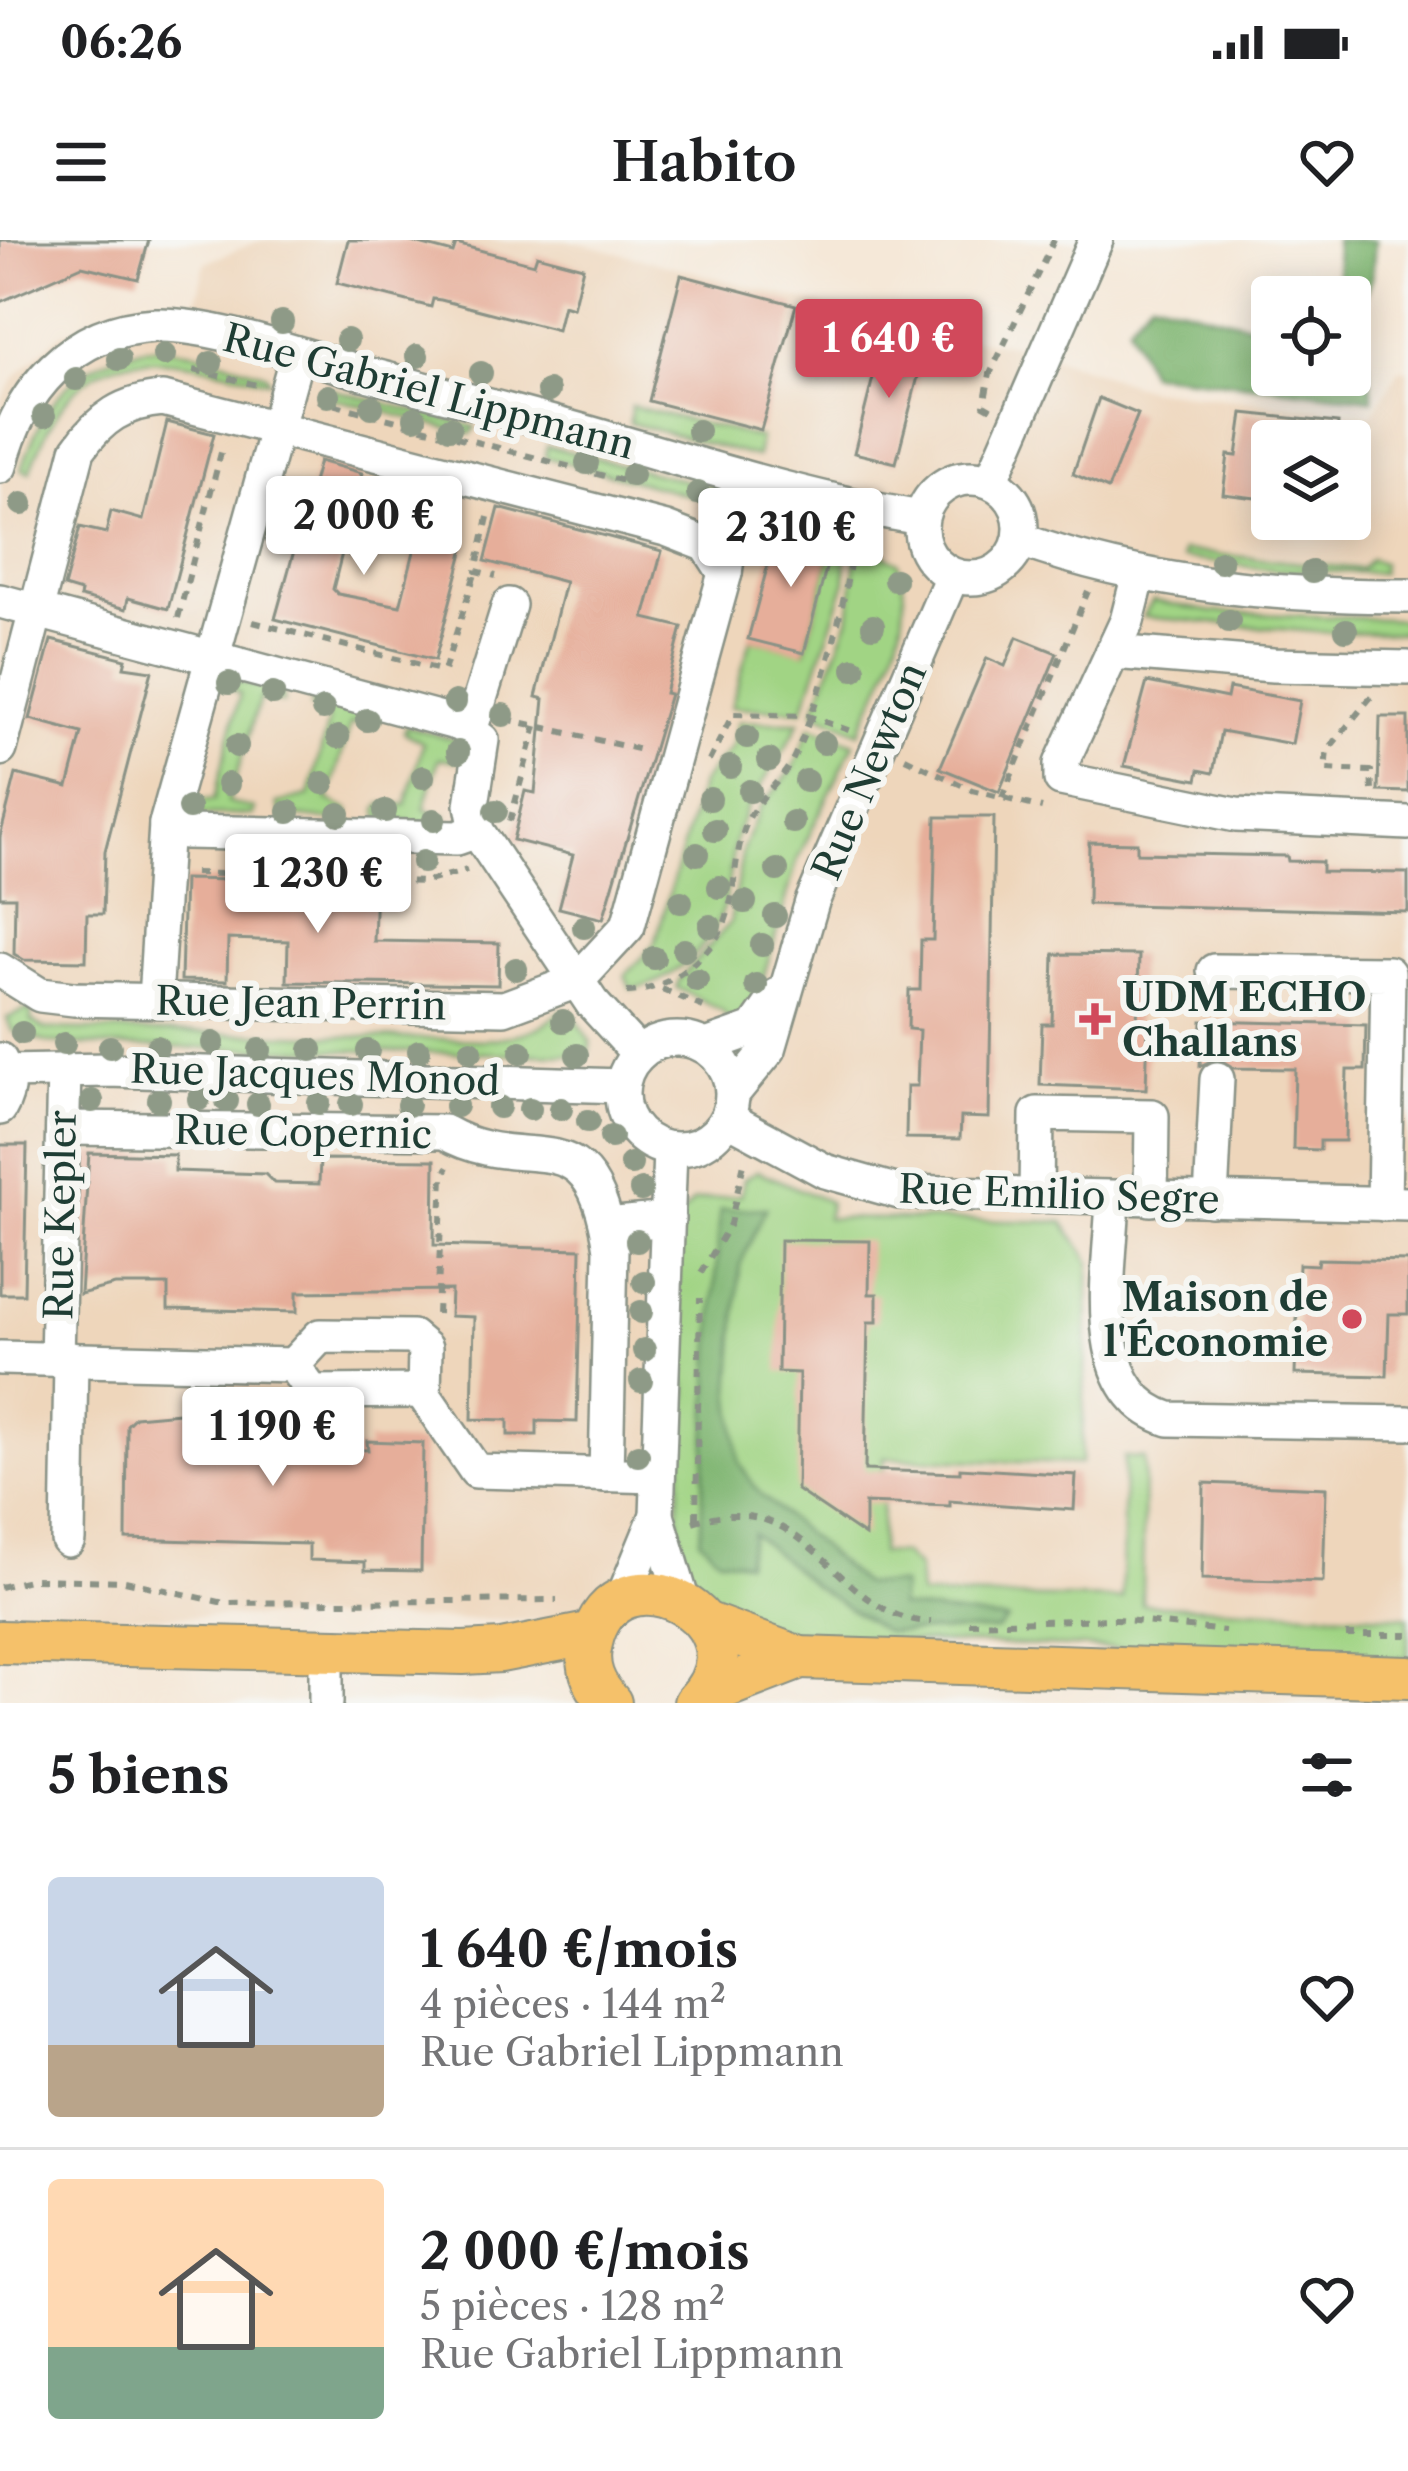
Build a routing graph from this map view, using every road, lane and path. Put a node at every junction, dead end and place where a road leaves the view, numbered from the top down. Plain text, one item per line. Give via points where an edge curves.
1 (1054, 240) edge
2 (1096, 240) edge
3 (298, 355) junction
4 (311, 398) dead end
5 (1017, 421) junction
6 (282, 435) junction
7 (0, 466) edge
8 (740, 476) junction
9 (991, 481) junction
10 (860, 506) junction
11 (921, 518) junction
12 (1021, 540) junction
13 (1096, 564) junction
14 (476, 571) dead end
15 (725, 573) junction
16 (1139, 574) junction
17 (952, 577) junction
18 (1408, 596) edge
19 (0, 601) edge
20 (509, 605) dead end
21 (34, 611) junction
22 (214, 649) junction
23 (1113, 652) junction
24 (1403, 668) edge
25 (808, 716) junction
26 (475, 722) junction
27 (879, 746) junction
28 (0, 749) edge
29 (675, 757) junction
30 (1001, 798) junction
31 (1042, 808) dead end
32 (1372, 818) junction
33 (1408, 823) edge
34 (166, 824) junction
35 (477, 831) junction
36 (794, 968) junction
37 (1214, 971) dead end
38 (661, 988) junction
39 (7, 990) edge
40 (585, 992) junction
41 (155, 999) junction
42 (715, 1036) junction
43 (639, 1054) junction
44 (4, 1066) edge
45 (64, 1070) junction
46 (438, 1078) junction
47 (1217, 1079) dead end
48 (622, 1086) junction
49 (730, 1105) junction
50 (0, 1108) edge
51 (63, 1128) junction
52 (758, 1136) junction
53 (450, 1137) junction
54 (670, 1149) junction
55 (1036, 1196) junction
56 (1113, 1198) junction
57 (1151, 1199) junction
58 (1211, 1200) junction
59 (1396, 1204) edge
60 (668, 1219) junction
61 (607, 1225) junction
62 (420, 1344) junction
63 (0, 1358) edge
64 (64, 1359) junction
65 (293, 1364) junction
66 (424, 1391) junction
67 (1408, 1423) edge
68 (606, 1474) junction
69 (658, 1476) junction
70 (696, 1521) junction
71 (660, 1524) junction
72 (68, 1540) dead end
73 (0, 1587) edge
74 (562, 1600) dead end
75 (622, 1600) junction
76 (695, 1612) junction
77 (593, 1633) junction
78 (1236, 1633) dead end
79 (1344, 1635) dead end
80 (1408, 1635) edge
81 (0, 1642) edge
82 (326, 1648) junction
83 (501, 1652) junction
84 (800, 1658) junction
85 (1408, 1676) edge
86 (604, 1697) edge
87 (699, 1699) edge
88 (326, 1703) edge

1 - 5 path via 990,374 984,405
2 - 5 street
3 - 6 street
3 - 7 street, Rue Gabriel Lippmann via 155,325 90,342 34,386
3 - 8 street, Rue Gabriel Lippmann
4 - 6 path
5 - 9 street
6 - 15 street via 666,529 707,544
6 - 21 street via 163,399 105,418 78,450
6 - 22 street
6 - 22 path via 226,432 176,625
8 - 10 street, Rue Gabriel Lippmann
8 - 15 street
9 - 11 street via 962,477 936,490
9 - 12 street via 1021,516
10 - 11 street, Rue Gabriel Lippmann
10 - 25 path via 848,591
11 - 17 street via 931,562
12 - 13 street
12 - 17 street via 1006,565 980,579
13 - 16 street
13 - 30 path
14 - 22 path via 444,671 250,621 242,644
15 - 29 street
16 - 18 street via 1253,591
16 - 23 street
17 - 27 street, Rue Newton
19 - 21 street
20 - 26 street
21 - 22 street
21 - 28 street
22 - 26 street
22 - 34 street
23 - 24 street
23 - 32 street via 1061,779 1235,815
24 - 32 path via 1327,751 1324,769 1371,771
25 - 27 path
25 - 29 path via 733,714 706,765
25 - 38 path via 790,764 750,814 735,852 724,926
26 - 29 path
26 - 35 street via 482,740 472,805
27 - 30 path
27 - 36 street, Rue Newton via 812,902
29 - 40 street via 628,926
30 - 31 path
32 - 33 street
34 - 35 street via 185,832 457,838
34 - 41 street
35 - 40 street
36 - 42 street, Rue Newton via 754,1028
36 - 49 street, Rue Newton via 769,1049
37 - 59 street via 1388,973
38 - 40 path
38 - 42 path via 709,1008
39 - 41 street, Rue Jean Perrin
40 - 41 street, Rue Jean Perrin via 504,1008
40 - 43 street
42 - 43 street via 671,1039
42 - 49 street
43 - 48 street
44 - 45 street, Rue Jacques Monod
44 - 50 street via 8,1094
45 - 46 street, Rue Jacques Monod
45 - 51 street, Rue Kepler
46 - 48 street, Rue Jacques Monod
46 - 53 street
47 - 58 street
48 - 54 street via 632,1127
49 - 52 street, Rue Emilio Segre
49 - 54 street via 710,1139
51 - 53 street, Rue Copernic
51 - 64 street, Rue Kepler
52 - 55 street, Rue Emilio Segre via 825,1171 898,1192
52 - 70 path via 738,1171 730,1224 701,1268
53 - 61 street, Rue Copernic via 489,1150 554,1152 578,1165
53 - 62 path via 437,1321
54 - 60 street
55 - 56 street, Rue Emilio Segre
55 - 57 street via 1037,1114 1129,1115 1152,1116
56 - 57 street, Rue Emilio Segre
56 - 67 street via 1111,1349 1119,1382 1143,1411 1168,1419
57 - 58 street, Rue Emilio Segre
58 - 59 street, Rue Emilio Segre
60 - 61 street
60 - 69 street
61 - 68 street, Rue Copernic
62 - 65 street via 412,1337 320,1336
62 - 66 street
63 - 64 street
64 - 65 street
64 - 72 street, Rue Kepler
65 - 66 street via 312,1392
66 - 68 street via 476,1471
68 - 69 street
69 - 71 street
70 - 71 path
70 - 78 path via 759,1514 907,1621 1118,1619
71 - 75 street
71 - 76 street
73 - 74 path via 124,1581 247,1603
75 - 76 main road via 662,1593
75 - 77 main road
76 - 84 main road
76 - 87 main road via 716,1648
77 - 83 main road
77 - 86 main road via 589,1652
79 - 80 path
81 - 82 main road
82 - 83 main road
82 - 88 street
83 - 86 main road
84 - 85 main road
84 - 87 main road

